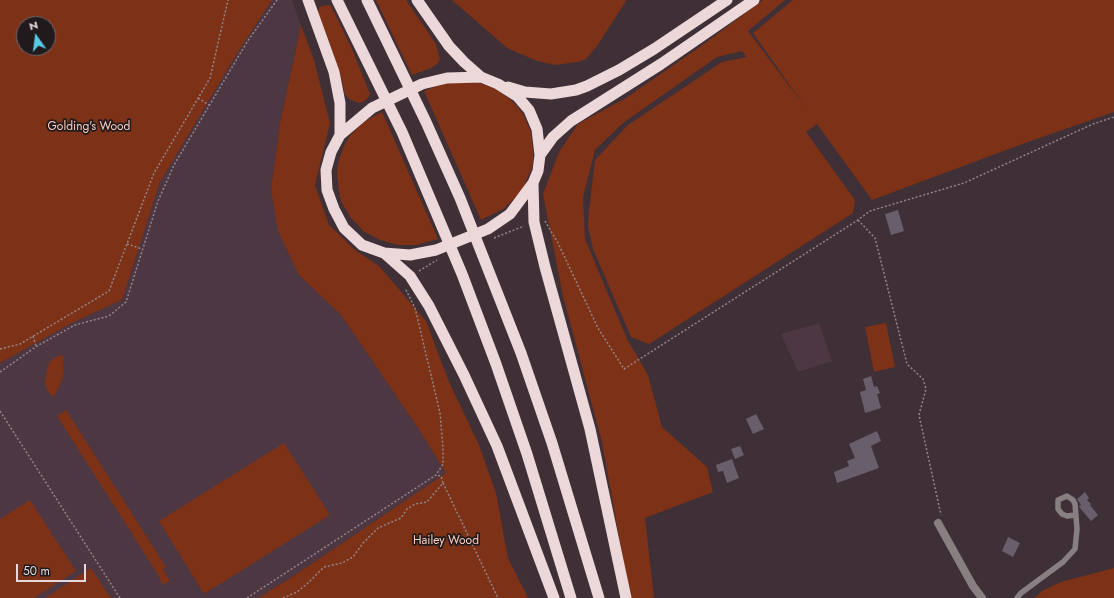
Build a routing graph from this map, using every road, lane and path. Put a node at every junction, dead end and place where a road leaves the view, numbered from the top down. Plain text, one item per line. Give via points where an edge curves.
1 (228, 0) edge
2 (277, 0) edge
3 (308, 0) edge
4 (337, 0) edge
5 (367, 0) edge
6 (417, 0) edge
7 (727, 0) edge
8 (754, 0) edge
9 (481, 77) junction
10 (498, 84) junction
11 (198, 98) junction
12 (209, 105) junction
13 (1114, 117) edge
14 (340, 135) junction
15 (540, 155) junction
16 (533, 184) junction
17 (858, 220) junction
18 (534, 222) junction
19 (491, 239) dead end
20 (127, 244) junction
21 (142, 250) junction
22 (384, 253) junction
23 (438, 260) dead end
24 (410, 276) junction
25 (33, 336) junction
26 (37, 346) junction
27 (0, 349) edge
28 (0, 372) edge
29 (0, 411) edge
30 (436, 475) junction
31 (443, 483) junction
32 (1076, 515) dead end
33 (940, 521) joint
34 (120, 598) edge
35 (247, 598) edge
36 (282, 598) edge
37 (498, 598) edge
38 (554, 598) edge
39 (571, 598) edge
40 (599, 598) edge
41 (626, 598) edge
42 (982, 598) edge
43 (1017, 598) edge

1 - 11 path via 210,78
2 - 12 path via 247,42
3 - 14 highway via 334,72 340,103
4 - 39 highway via 402,132 462,274 527,454
5 - 40 highway via 460,198 521,353 552,443
6 - 9 highway via 449,46
7 - 10 highway via 654,49 587,86 563,93 540,94
8 - 15 highway via 661,64 571,121
9 - 10 highway
9 - 14 highway via 447,78 422,84 372,108
10 - 15 highway via 517,96 529,110 537,129
11 - 12 path
11 - 20 path via 154,173
12 - 21 path via 174,165 158,201
13 - 17 path via 1092,124 964,182 870,211
14 - 22 highway via 331,152 326,170 328,190 334,209 344,228 362,245
15 - 16 highway
16 - 18 highway
16 - 22 highway via 510,214 488,229 436,250 410,255
17 - 18 path via 624,369 598,328 558,243 543,218
17 - 33 path via 875,238 907,364 923,379 926,389 919,415
18 - 19 path
18 - 41 highway via 590,429
20 - 21 path
20 - 25 path via 109,291
21 - 26 path via 126,302 109,316 75,325
22 - 24 highway
23 - 24 path
24 - 30 path via 404,289 415,308 440,413 443,464
24 - 38 highway via 429,306 497,446
25 - 26 path
25 - 27 path via 20,344
26 - 28 path
29 - 34 path
30 - 31 path via 441,476
30 - 35 path
31 - 36 path via 427,502 415,504 406,509 401,518 378,528 353,558 324,567 297,592
31 - 37 path
32 - 43 lane via 1076,549
33 - 42 street via 973,586

